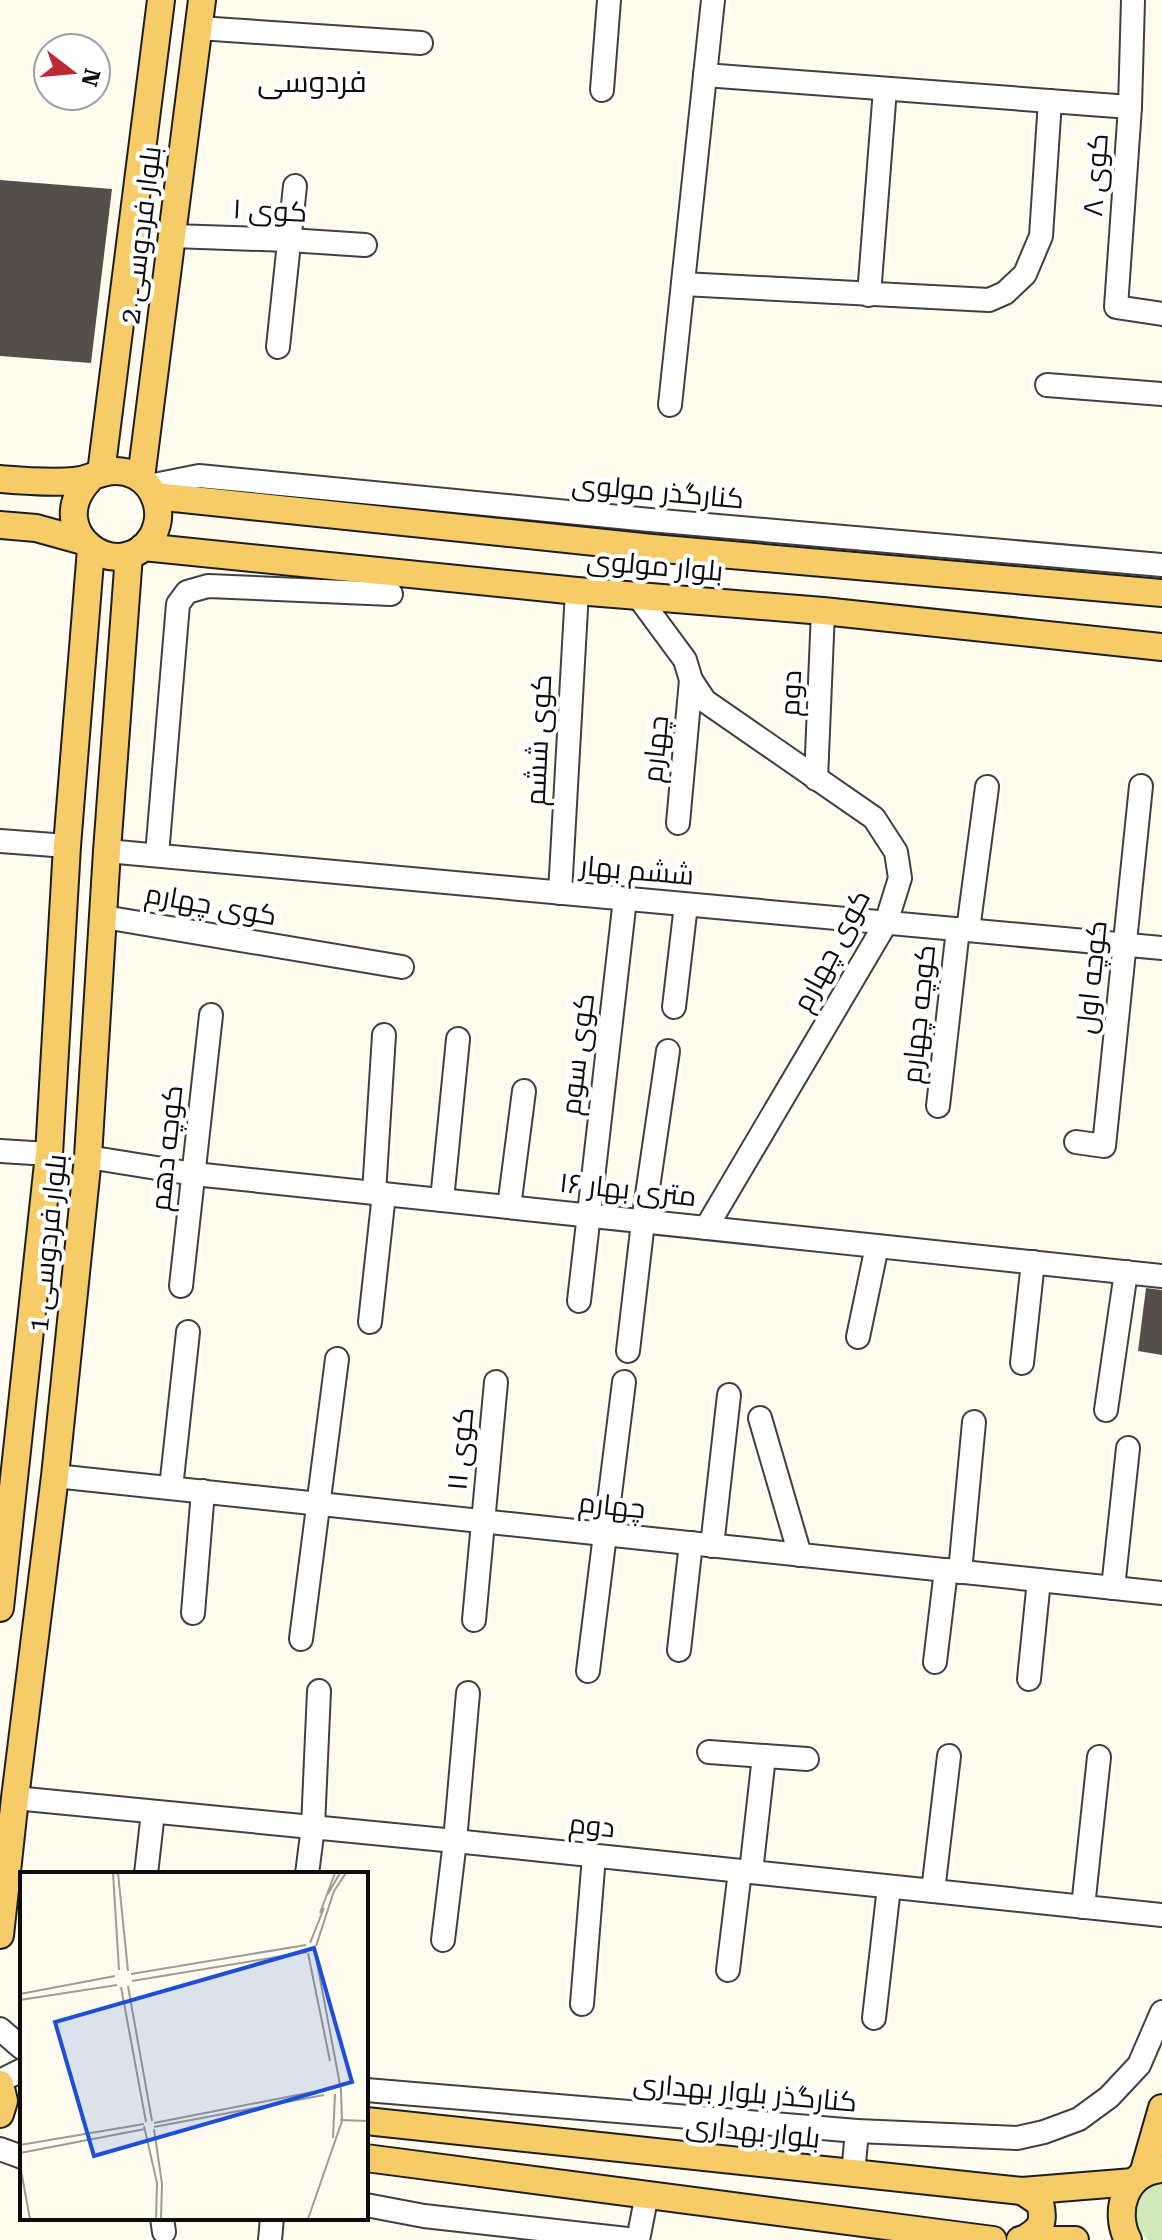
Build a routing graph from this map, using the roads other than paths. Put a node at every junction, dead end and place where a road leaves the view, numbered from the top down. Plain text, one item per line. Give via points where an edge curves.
1 (161, 0) edge
2 (202, 0) edge
3 (609, 0) edge
4 (713, 0) edge
5 (1133, 0) edge
6 (199, 28) junction
7 (421, 43) dead end
8 (705, 75) junction
9 (885, 89) junction
10 (602, 90) dead end
11 (1050, 101) junction
12 (1130, 107) junction
13 (295, 186) dead end
14 (172, 236) junction
15 (289, 240) junction
16 (365, 245) dead end
17 (683, 284) junction
18 (869, 295) junction
19 (1162, 314) edge
20 (278, 347) dead end
21 (1047, 385) dead end
22 (1162, 394) edge
23 (670, 405) dead end
24 (95, 477) junction
25 (0, 479) edge
26 (148, 487) junction
27 (0, 525) edge
28 (87, 545) junction
29 (136, 551) junction
30 (1162, 565) edge
31 (577, 591) junction
32 (1162, 593) edge
33 (391, 594) dead end
34 (637, 595) junction
35 (823, 611) junction
36 (1162, 647) edge
37 (691, 680) junction
38 (816, 779) junction
39 (1141, 786) dead end
40 (987, 787) dead end
41 (678, 823) dead end
42 (0, 841) edge
43 (67, 846) junction
44 (107, 851) junction
45 (157, 855) junction
46 (560, 893) junction
47 (625, 899) junction
48 (686, 905) junction
49 (104, 917) junction
50 (886, 923) junction
51 (963, 930) junction
52 (1124, 945) junction
53 (1162, 948) edge
54 (402, 967) dead end
55 (674, 1007) dead end
56 (211, 1015) dead end
57 (384, 1035) dead end
58 (458, 1039) dead end
59 (668, 1051) dead end
60 (524, 1091) dead end
61 (938, 1106) dead end
62 (1076, 1142) dead end
63 (0, 1151) edge
64 (49, 1154) junction
65 (88, 1157) junction
66 (194, 1174) junction
67 (379, 1193) junction
68 (442, 1200) junction
69 (509, 1207) junction
70 (589, 1215) junction
71 (643, 1222) junction
72 (706, 1228) junction
73 (877, 1246) junction
74 (1033, 1262) junction
75 (1126, 1272) junction
76 (1162, 1276) edge
77 (181, 1286) dead end
78 (579, 1301) dead end
79 (370, 1322) dead end
80 (188, 1332) dead end
81 (858, 1337) dead end
82 (628, 1351) dead end
83 (337, 1359) dead end
84 (1022, 1363) dead end
85 (496, 1382) dead end
86 (624, 1382) dead end
87 (729, 1395) dead end
88 (1106, 1410) dead end
89 (760, 1418) dead end
90 (974, 1422) dead end
91 (1128, 1448) dead end
92 (9, 1454) edge
93 (55, 1476) junction
94 (171, 1488) junction
95 (203, 1491) junction
96 (318, 1504) junction
97 (484, 1521) junction
98 (605, 1534) junction
99 (701, 1544) junction
100 (800, 1555) junction
101 (953, 1571) junction
102 (1039, 1580) junction
103 (1113, 1588) junction
104 (1162, 1593) edge
105 (0, 1608) edge
106 (193, 1613) dead end
107 (474, 1620) dead end
108 (301, 1639) dead end
109 (679, 1650) dead end
110 (935, 1662) dead end
111 (588, 1671) dead end
112 (1029, 1679) dead end
113 (319, 1691) dead end
114 (468, 1693) dead end
115 (709, 1752) dead end
116 (764, 1756) junction
117 (949, 1756) dead end
118 (1099, 1757) dead end
119 (807, 1759) dead end
120 (15, 1798) junction
121 (153, 1812) junction
122 (313, 1827) junction
123 (455, 1841) junction
124 (594, 1856) junction
125 (146, 1872) edge
126 (307, 1872) edge
127 (745, 1872) junction
128 (889, 1887) junction
129 (933, 1891) junction
130 (1083, 1907) junction
131 (1162, 1915) edge
132 (1, 1925) edge
133 (443, 1940) dead end
134 (728, 1970) dead end
135 (582, 2004) dead end
136 (1162, 2012) edge
137 (874, 2018) dead end
138 (0, 2029) edge
139 (20, 2046) edge
140 (20, 2071) edge
141 (0, 2082) edge
142 (20, 2083) edge
143 (368, 2090) edge
144 (1162, 2108) edge
145 (8, 2113) edge
146 (368, 2121) edge
147 (857, 2131) junction
148 (0, 2149) edge
149 (20, 2156) edge
150 (368, 2158) edge
151 (853, 2174) junction
152 (1146, 2175) edge
153 (1022, 2191) junction
154 (647, 2194) junction
155 (368, 2205) edge
156 (272, 2220) edge
157 (1024, 2239) edge
158 (270, 2240) edge
159 (637, 2240) edge
160 (993, 2240) edge
161 (1016, 2240) edge
162 (1075, 2240) edge
163 (1128, 2240) edge

1 - 24 main road, بلوار فردوسی 2
2 - 6 main road, بلوار فردوسی 2
3 - 10 street
4 - 8 street
5 - 12 street, کوی ۸
6 - 7 street
6 - 14 main road, بلوار فردوسی 2
8 - 9 street
8 - 17 street
9 - 11 street
9 - 18 street
11 - 12 street
11 - 18 street via 1041,236 1025,274 989,300
12 - 19 street, کوی ۸ via 1116,307
13 - 15 street
14 - 15 street, کوی ۱
14 - 26 main road, بلوار فردوسی 2
15 - 16 street, کوی ۱
15 - 20 street
17 - 18 street
17 - 23 street
21 - 22 street
24 - 25 main road via 45,483
24 - 26 main road via 122,471
24 - 28 main road via 81,489 73,509 77,532
26 - 29 main road via 159,518 151,539
26 - 30 street, کنارگذر مولوی via 199,476
26 - 32 main road, بلوار مولوی via 638,547
27 - 28 main road via 36,528
28 - 29 main road via 109,556
28 - 43 main road, بلوار فردوسی 1
29 - 31 main road, بلوار مولوی
29 - 44 main road, بلوار فردوسی 1
31 - 34 main road, بلوار مولوی
31 - 46 street, کوی ششم
33 - 45 street via 208,586 187,592 178,604
34 - 35 main road, بلوار مولوی
34 - 37 street, کوی چهارم via 685,660
35 - 36 main road, بلوار مولوی
35 - 38 street, دوم
37 - 38 street, کوی چهارم via 705,701
37 - 41 street, چهارم
38 - 50 street, کوی چهارم via 874,818 896,852 900,878
39 - 52 street, کوچه اول
40 - 51 street, کوچه چهارم
42 - 43 street
43 - 64 main road, بلوار فردوسی 1
44 - 45 street, ششم بهار
44 - 49 main road, بلوار فردوسی 1
45 - 46 street, ششم بهار
46 - 47 street, ششم بهار
47 - 48 street, ششم بهار
47 - 70 street, کوی سوم
48 - 50 street, ششم بهار
48 - 55 street
49 - 54 street, کوی چهارم
49 - 65 main road, بلوار فردوسی 1
50 - 51 street, ششم بهار
50 - 72 street, کوی چهارم
51 - 52 street, ششم بهار
51 - 61 street, کوچه چهارم
52 - 53 street, ششم بهار
52 - 62 street, کوچه اول via 1104,1146
56 - 66 street, کوچه دهم
57 - 67 street
58 - 68 street
59 - 71 street
60 - 69 street
63 - 64 street
64 - 65 main road
64 - 92 main road, بلوار فردوسی 1
65 - 66 street, ۱۶ متری بهار
65 - 93 main road, بلوار فردوسی 1
66 - 67 street, ۱۶ متری بهار
66 - 77 street, کوچه دهم
67 - 68 street, ۱۶ متری بهار
67 - 79 street
68 - 69 street, ۱۶ متری بهار
69 - 70 street, ۱۶ متری بهار
70 - 71 street, ۱۶ متری بهار
70 - 78 street, کوی سوم
71 - 72 street, ۱۶ متری بهار
71 - 82 street
72 - 73 street, ۱۶ متری بهار
73 - 74 street, ۱۶ متری بهار
73 - 81 street
74 - 75 street, ۱۶ متری بهار
74 - 84 street
75 - 76 street, ۱۶ متری بهار
75 - 88 street
80 - 94 street
83 - 96 street
85 - 97 street, کوی ۱۱
86 - 98 street
87 - 99 street
89 - 100 street
90 - 101 street
91 - 103 street
92 - 105 main road, بلوار فردوسی 1
93 - 94 street, چهارم
93 - 120 main road, بلوار فردوسی 1
94 - 95 street, چهارم
95 - 96 street, چهارم
95 - 106 street
96 - 97 street, چهارم
96 - 108 street
97 - 98 street, چهارم
97 - 107 street, کوی ۱۱
98 - 99 street, چهارم
98 - 111 street
99 - 100 street, چهارم
99 - 109 street
100 - 101 street, چهارم
101 - 102 street, چهارم
101 - 110 street
102 - 103 street, چهارم
102 - 112 street
103 - 104 street, چهارم
113 - 122 street
114 - 123 street
115 - 116 street
116 - 119 street
116 - 127 street
117 - 129 street
118 - 130 street
120 - 121 street, دوم
120 - 132 main road, بلوار فردوسی 1
121 - 122 street, دوم
121 - 125 street
122 - 123 street, دوم
122 - 126 street
123 - 124 street, دوم
123 - 133 street
124 - 127 street, دوم
124 - 135 street
127 - 128 street, دوم
127 - 134 street
128 - 129 street, دوم
128 - 137 street
129 - 130 street, دوم
130 - 131 street, دوم
136 - 147 street, کنارگذر بلوار بهداری via 1139,2065 1079,2119 1017,2138
138 - 139 street
140 - 141 street
141 - 142 main road
141 - 145 main road
143 - 147 street, کنارگذر بلوار بهداری
144 - 152 main road
146 - 151 main road, بلوار بهداری
147 - 151 street
148 - 149 street
150 - 154 main road
151 - 153 main road, بلوار بهداری
152 - 153 main road, بلوار بهداری
152 - 163 main road via 1126,2192 1121,2204
153 - 157 main road via 1040,2203 1043,2216 1040,2226
154 - 159 street
154 - 160 main road
155 - 159 street
156 - 158 street
157 - 161 main road
157 - 162 main road

